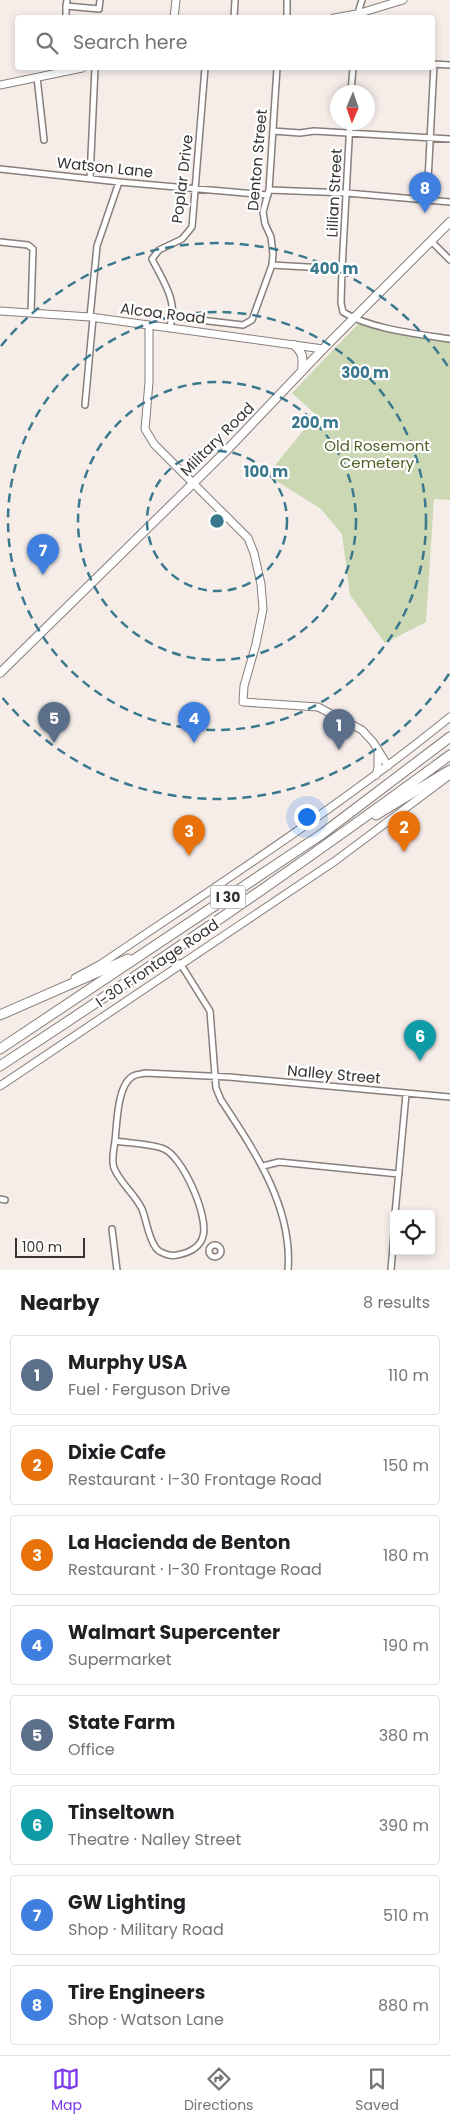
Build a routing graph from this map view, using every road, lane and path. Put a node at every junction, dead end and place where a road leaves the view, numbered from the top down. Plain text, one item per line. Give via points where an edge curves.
1 (68, 0) edge
2 (100, 0) edge
3 (176, 0) edge
4 (235, 0) edge
5 (287, 0) edge
6 (362, 0) edge
7 (403, 0) edge
8 (66, 6) junction
9 (66, 15) edge
10 (174, 15) edge
11 (234, 15) edge
12 (286, 15) edge
13 (357, 15) edge
14 (360, 15) edge
15 (435, 64) edge
16 (450, 65) edge
17 (63, 70) edge
18 (95, 70) edge
19 (205, 70) edge
20 (277, 70) edge
21 (353, 70) edge
22 (433, 70) edge
23 (37, 77) junction
24 (352, 85) edge
25 (0, 86) edge
26 (349, 130) edge
27 (273, 132) junction
28 (349, 133) junction
29 (430, 138) junction
30 (450, 139) edge
31 (44, 140) dead end
32 (0, 169) edge
33 (90, 178) junction
34 (119, 182) junction
35 (195, 189) junction
36 (268, 192) junction
37 (347, 194) junction
38 (427, 200) junction
39 (450, 202) edge
40 (450, 222) edge
41 (431, 241) junction
42 (0, 242) edge
43 (450, 260) edge
44 (272, 265) junction
45 (342, 269) junction
46 (0, 311) edge
47 (31, 313) junction
48 (174, 317) junction
49 (92, 318) junction
50 (353, 318) junction
51 (149, 325) junction
52 (169, 328) junction
53 (450, 339) edge
54 (294, 346) junction
55 (323, 349) junction
56 (302, 372) junction
57 (85, 405) dead end
58 (194, 482) junction
59 (0, 673) edge
60 (450, 717) edge
61 (450, 737) edge
62 (377, 748) junction
63 (450, 755) edge
64 (388, 766) junction
65 (450, 770) edge
66 (376, 775) junction
67 (450, 775) edge
68 (360, 822) junction
69 (151, 949) junction
70 (180, 964) junction
71 (0, 1014) edge
72 (0, 1049) edge
73 (0, 1066) edge
74 (215, 1077) junction
75 (0, 1086) edge
76 (406, 1094) junction
77 (450, 1097) edge
78 (115, 1141) junction
79 (263, 1166) junction
80 (399, 1174) junction
81 (395, 1210) edge
82 (112, 1230) dead end
83 (200, 1242) junction
84 (210, 1248) dead end
85 (392, 1255) edge
86 (117, 1270) edge
87 (288, 1270) edge
88 (391, 1270) edge

1 - 8 street
2 - 8 street via 99,9
3 - 10 main road
4 - 11 street
5 - 12 street
6 - 13 street
7 - 14 main road
8 - 9 street
15 - 16 street
17 - 23 main road
18 - 33 street
19 - 35 street, Poplar Drive
20 - 27 street, Denton Street
21 - 24 street
22 - 29 street
23 - 25 main road
23 - 31 street
26 - 28 street, Lillian Street
27 - 28 street
27 - 36 street, Denton Street
28 - 29 street
28 - 37 street, Lillian Street
29 - 30 street
29 - 38 street
32 - 33 street, Watson Lane
33 - 34 street, Watson Lane
34 - 35 street, Watson Lane
34 - 49 street via 97,246
35 - 36 street, Watson Lane
35 - 48 street, Poplar Drive via 192,227 182,239 158,250 152,259 173,302
36 - 37 street, Watson Lane
36 - 44 street, Denton Street via 264,212 271,237
37 - 38 street, Watson Lane
37 - 45 street, Lillian Street
38 - 39 street, Watson Lane
40 - 41 main road, Military Road
41 - 43 street
41 - 50 main road, Military Road
42 - 47 street via 28,245 33,249
44 - 45 street
44 - 48 street, Denton Street via 252,320 243,325
45 - 50 street, Lillian Street via 340,303 343,312
46 - 47 main road, Alcoa Road
47 - 49 main road, Alcoa Road
48 - 52 street
49 - 51 main road, Alcoa Road
49 - 57 street
50 - 53 street
50 - 55 main road, Military Road
51 - 52 main road, Alcoa Road
51 - 58 main road via 145,429 154,444
52 - 54 main road, Alcoa Road
54 - 55 main road, Alcoa Road
54 - 56 main road via 303,356
55 - 56 main road, Military Road
56 - 58 main road, Military Road
58 - 59 main road, Military Road
58 - 62 main road via 248,538 259,570 263,609 243,702 318,707 362,730
60 - 64 main road, I-30 Frontage Road
61 - 69 highway, I 30 via 322,834
62 - 64 main road
62 - 66 main road
63 - 68 highway, I 30
64 - 66 main road, I-30 Frontage Road
65 - 68 highway
66 - 71 main road, I-30 Frontage Road via 299,831 101,964
67 - 70 main road, I-30 Frontage Road via 335,861
68 - 73 highway, I 30
69 - 71 highway
69 - 72 highway, I 30
70 - 74 street via 210,1011
70 - 75 main road, I-30 Frontage Road
74 - 76 street, Nalley Street
74 - 78 street, Nalley Street via 145,1073 133,1076 120,1098
74 - 79 street via 221,1100
76 - 77 street, Nalley Street
76 - 80 street
78 - 83 street via 164,1148 177,1158 205,1226
78 - 83 street via 114,1167 141,1207 151,1240 158,1250 174,1256 189,1252
79 - 80 street via 278,1162
79 - 87 street via 281,1211 289,1256
80 - 81 street
82 - 86 street
83 - 84 street
85 - 88 street

